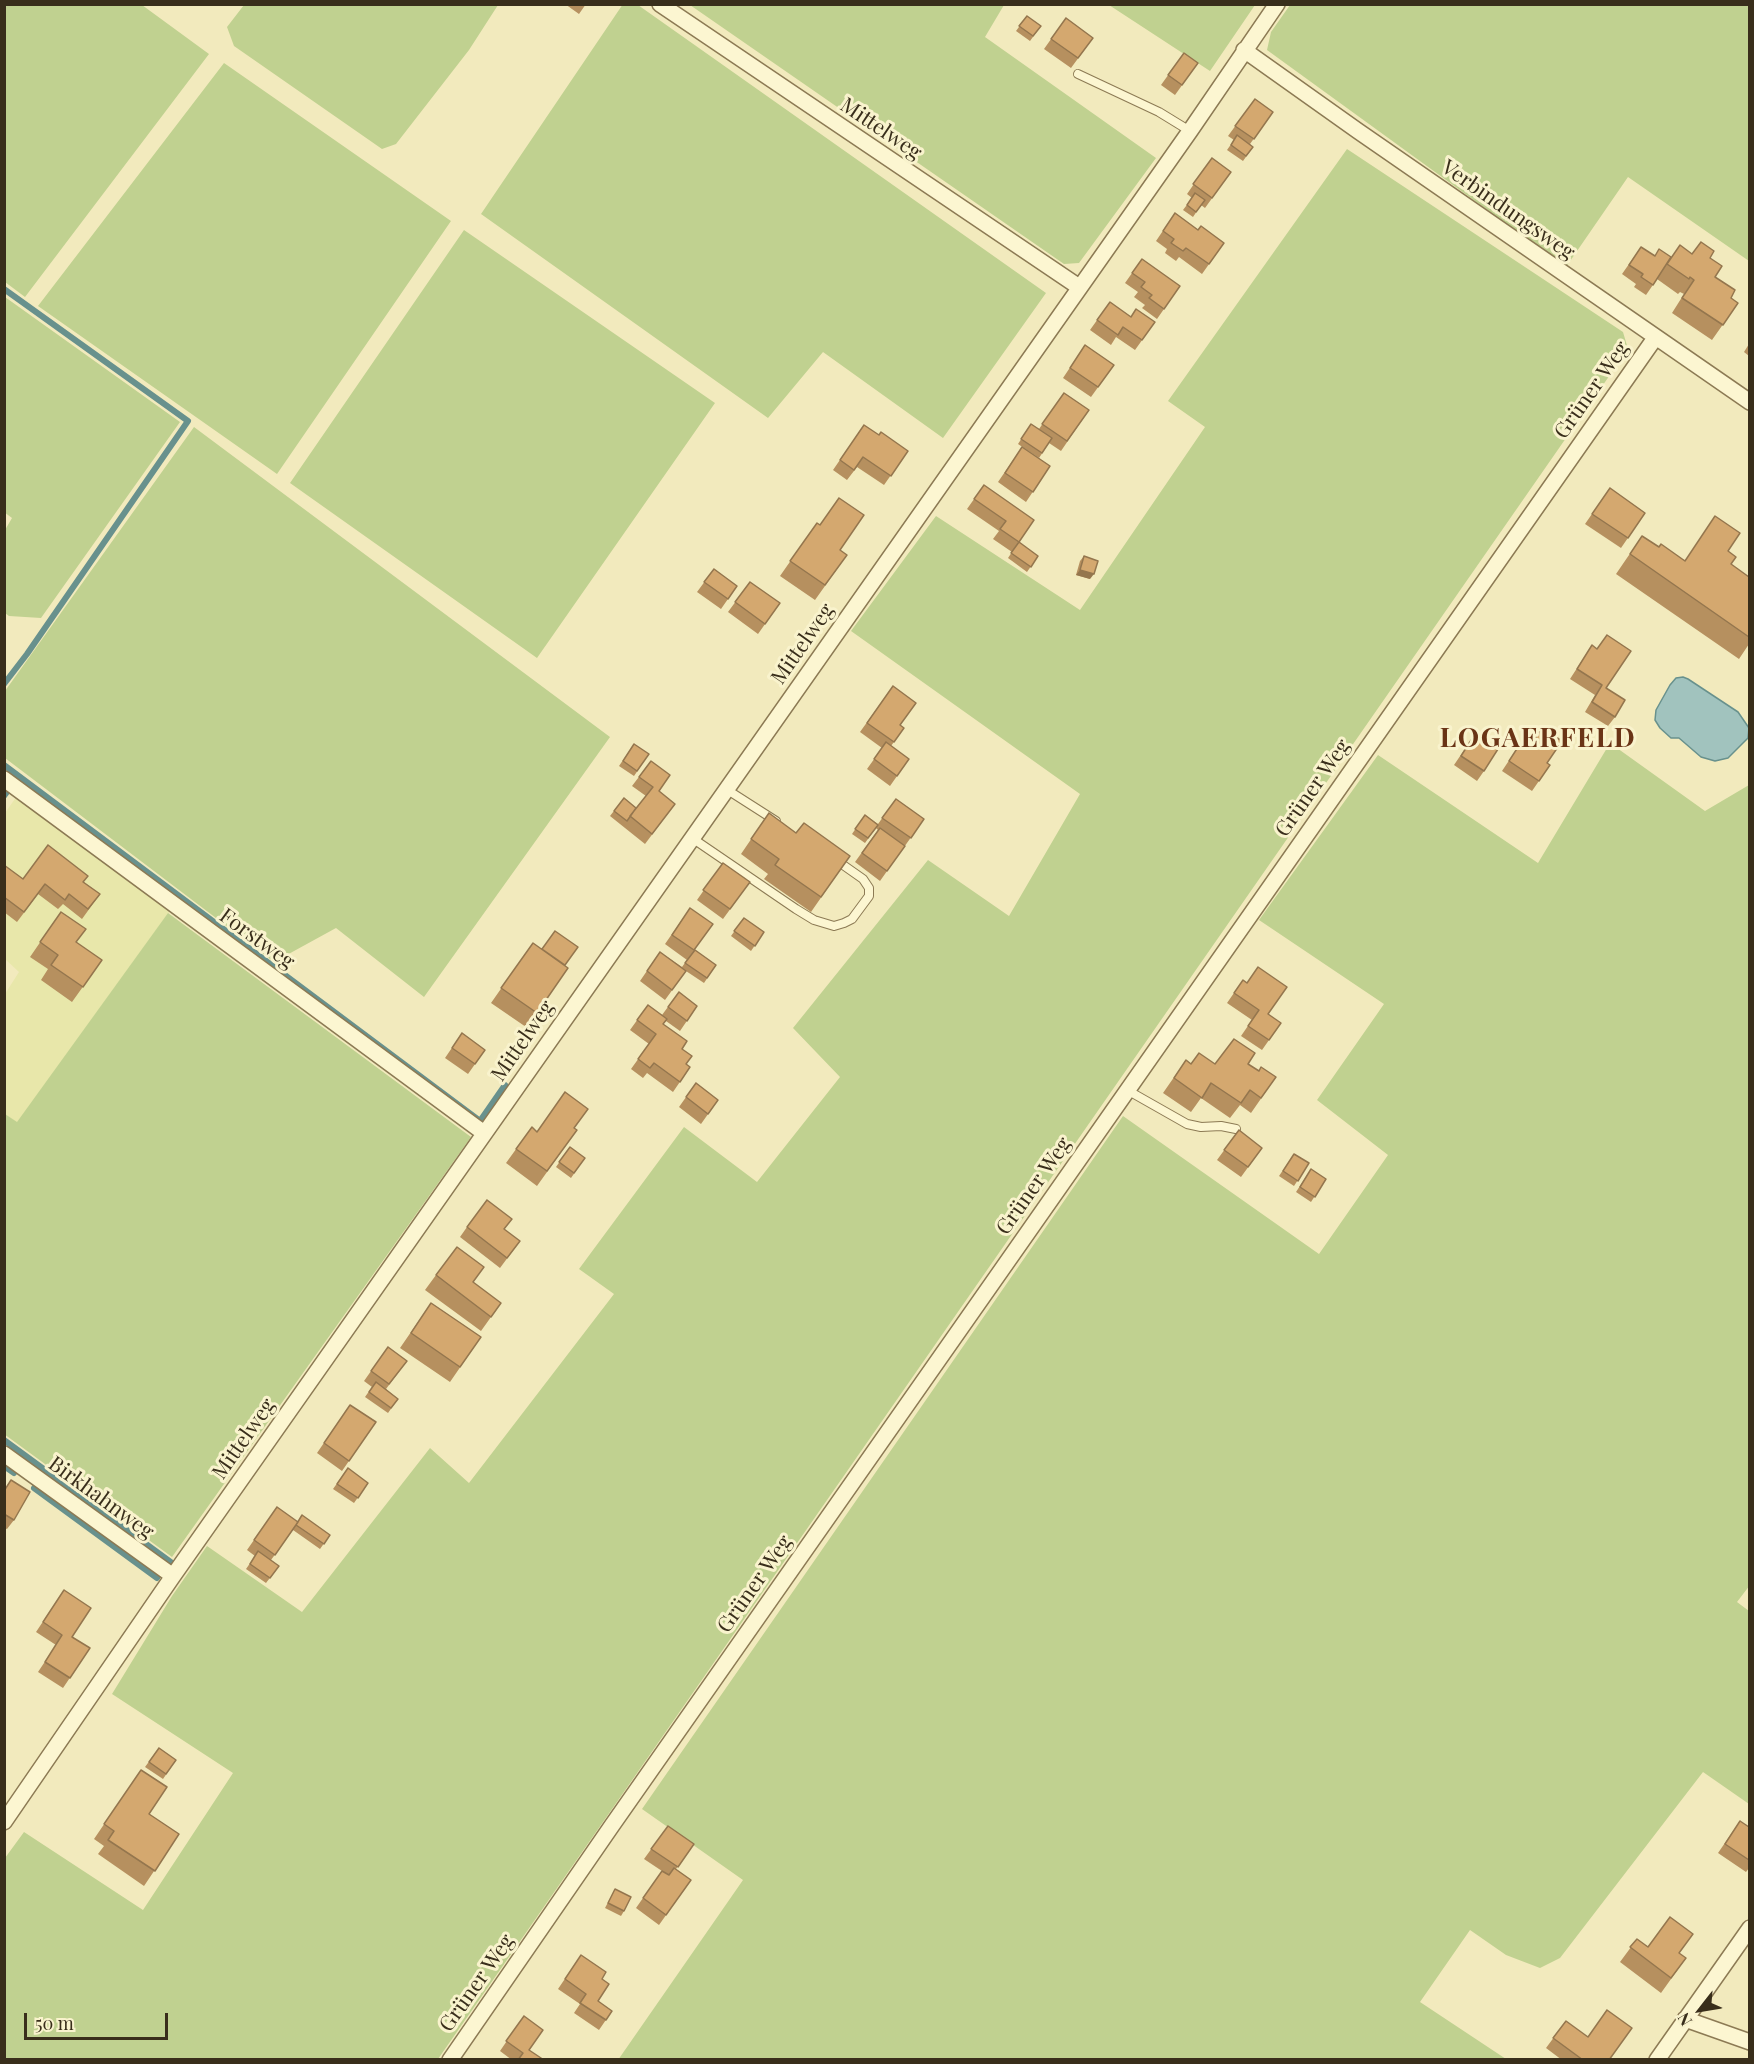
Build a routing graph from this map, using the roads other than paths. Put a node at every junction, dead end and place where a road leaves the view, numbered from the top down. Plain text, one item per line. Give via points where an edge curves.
1 (660, 4) edge
2 (1276, 4) edge
3 (1244, 50) junction
4 (1078, 75) dead end
5 (1190, 131) junction
6 (1079, 287) junction
7 (1655, 338) junction
8 (1749, 402) edge
9 (4, 779) edge
10 (726, 789) junction
11 (786, 828) edge
12 (692, 838) junction
13 (832, 857) edge
14 (1127, 1090) junction
15 (1236, 1129) edge
16 (484, 1133) junction
17 (4, 1454) edge
18 (173, 1576) junction
19 (4, 1821) edge
20 (1749, 1928) edge
21 (1685, 2019) junction
22 (1749, 2042) edge
23 (450, 2060) edge
24 (1657, 2060) edge

1 - 6 street, Mittelweg
2 - 3 street, Mittelweg
3 - 5 street, Mittelweg
3 - 7 street, Verbindungsweg
4 - 5 lane via 1159,112
5 - 6 street, Mittelweg
6 - 10 street, Mittelweg
7 - 8 street, Verbindungsweg
7 - 14 street, Grüner Weg
9 - 16 street, Forstweg
10 - 11 lane
10 - 12 street, Mittelweg
12 - 13 lane via 796,909 834,926 852,919 869,896 869,888 863,879
12 - 16 street, Mittelweg
14 - 15 lane via 1187,1124
14 - 23 street, Grüner Weg
16 - 18 street, Mittelweg
17 - 18 street, Birkhahnweg
18 - 19 street, Mittelweg
20 - 21 street
21 - 22 street
21 - 24 street

